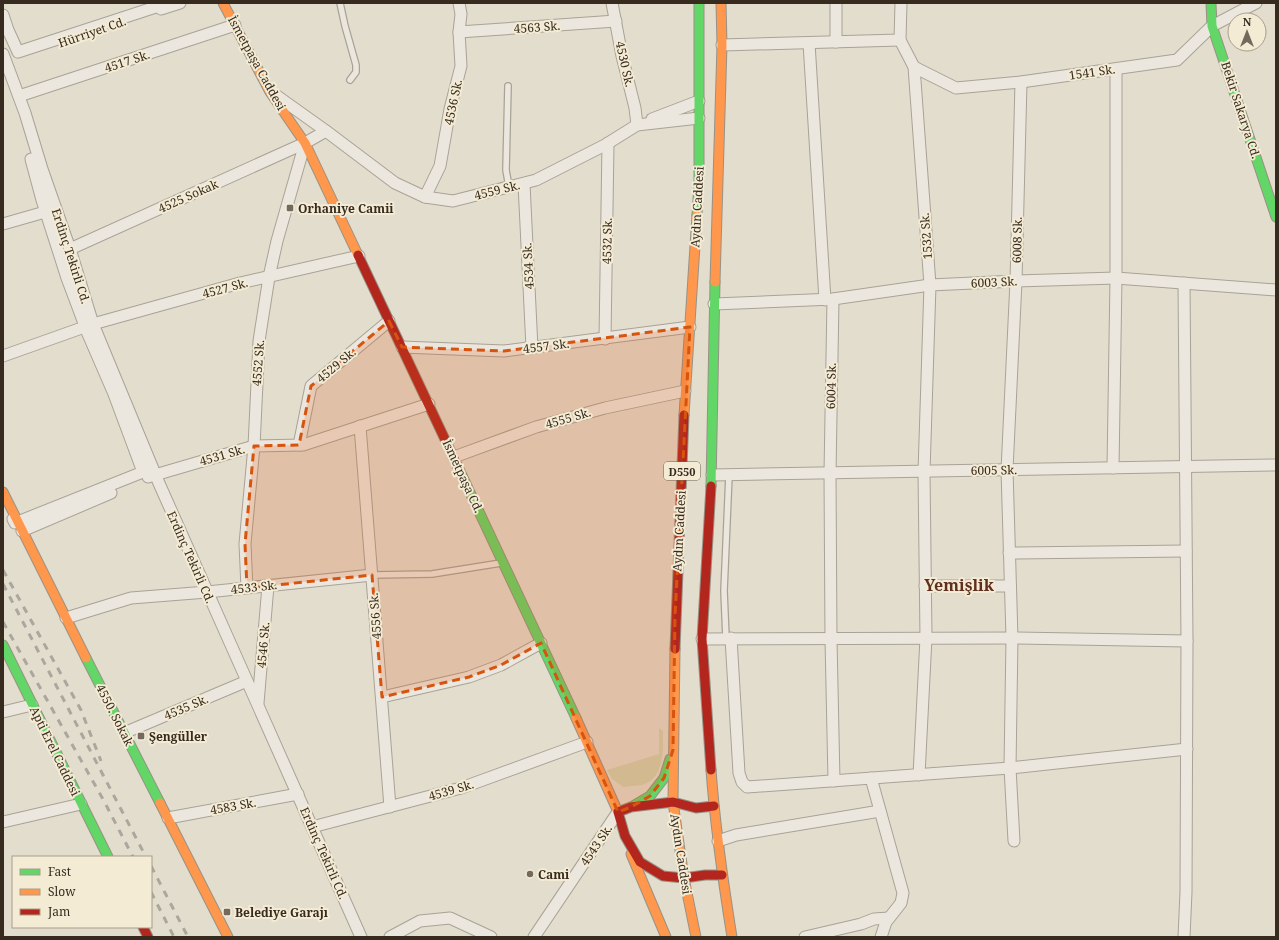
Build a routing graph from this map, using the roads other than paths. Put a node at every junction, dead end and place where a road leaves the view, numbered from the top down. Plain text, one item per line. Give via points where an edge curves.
1 (168, 3) edge
2 (180, 3) edge
3 (224, 3) edge
4 (340, 3) edge
5 (458, 3) edge
6 (612, 3) edge
7 (699, 3) edge
8 (721, 3) edge
9 (836, 3) edge
10 (901, 3) edge
11 (1211, 3) edge
12 (1256, 3) edge
13 (3, 15) edge
14 (616, 21) junction
15 (235, 25) junction
16 (1212, 26) junction
17 (459, 32) junction
18 (900, 40) junction
19 (836, 42) junction
20 (808, 43) junction
21 (722, 45) junction
22 (914, 67) junction
23 (1116, 69) junction
24 (5, 71) edge
25 (350, 80) dead end
26 (1021, 82) junction
27 (508, 86) dead end
28 (270, 92) junction
29 (19, 96) junction
30 (699, 101) junction
31 (699, 118) junction
32 (637, 125) junction
33 (326, 131) junction
34 (305, 143) junction
35 (608, 143) junction
36 (524, 184) junction
37 (509, 187) junction
38 (1272, 191) edge
39 (425, 197) junction
40 (51, 211) junction
41 (1276, 217) edge
42 (3, 224) edge
43 (70, 250) junction
44 (359, 256) junction
45 (269, 277) junction
46 (1116, 278) junction
47 (1016, 281) junction
48 (1184, 283) junction
49 (930, 285) junction
50 (1276, 290) edge
51 (829, 299) junction
52 (714, 304) junction
53 (389, 321) junction
54 (89, 325) junction
55 (690, 327) junction
56 (606, 339) junction
57 (402, 347) junction
58 (532, 348) junction
59 (3, 356) edge
60 (686, 391) junction
61 (429, 404) junction
62 (360, 426) junction
63 (299, 445) junction
64 (254, 446) junction
65 (454, 457) junction
66 (1276, 465) edge
67 (1185, 467) junction
68 (1113, 468) junction
69 (1006, 470) junction
70 (924, 472) junction
71 (830, 473) junction
72 (155, 474) junction
73 (712, 475) junction
74 (729, 475) junction
75 (3, 492) edge
76 (3, 499) edge
77 (20, 527) junction
78 (1186, 551) junction
79 (1009, 553) junction
80 (503, 562) junction
81 (372, 575) junction
82 (268, 586) junction
83 (925, 586) junction
84 (1010, 586) junction
85 (247, 588) junction
86 (207, 592) junction
87 (66, 618) junction
88 (728, 638) junction
89 (926, 638) junction
90 (1012, 638) junction
91 (702, 639) junction
92 (831, 639) junction
93 (1187, 641) junction
94 (541, 643) junction
95 (3, 645) edge
96 (247, 681) junction
97 (382, 697) junction
98 (32, 705) junction
99 (258, 705) junction
100 (3, 712) edge
101 (124, 733) junction
102 (586, 742) junction
103 (1186, 749) junction
104 (673, 750) junction
105 (1010, 768) junction
106 (919, 775) junction
107 (871, 778) junction
108 (834, 781) junction
109 (298, 794) junction
110 (673, 802) junction
111 (81, 804) junction
112 (714, 806) junction
113 (390, 807) junction
114 (631, 807) junction
115 (880, 811) junction
116 (618, 812) junction
117 (168, 818) junction
118 (3, 822) edge
119 (312, 827) junction
120 (624, 836) junction
121 (718, 841) junction
122 (1014, 841) dead end
123 (107, 856) edge
124 (722, 875) junction
125 (684, 878) junction
126 (889, 918) junction
127 (144, 928) edge
128 (536, 936) edge
129 (148, 937) edge
130 (228, 937) edge
131 (361, 937) edge
132 (390, 937) edge
133 (491, 937) edge
134 (666, 937) edge
135 (696, 937) edge
136 (732, 937) edge
137 (805, 937) edge
138 (881, 937) edge
139 (1184, 937) edge

1 - 13 street via 18,52
2 - 24 street, Hürriyet Cd.
3 - 15 main road, İsmetpaşa Caddesi
4 - 25 lane via 356,65 356,72
5 - 17 street, 4536 Sk. via 461,14
6 - 14 street, 4530 Sk.
7 - 30 main road, Aydın Caddesi / D550
8 - 21 main road, Aydın Caddesi / D550
9 - 19 street
10 - 18 street, 1532 Sk.
11 - 16 main road, Bekir Sakarya Cd.
12 - 16 street, 1541 Sk.
14 - 17 street, 4563 Sk.
14 - 32 street, 4530 Sk.
15 - 28 main road, İsmetpaşa Caddesi
15 - 29 street, 4517 Sk.
16 - 23 street, 1541 Sk. via 1177,60
16 - 38 main road, Bekir Sakarya Cd.
17 - 39 street, 4536 Sk. via 461,66 440,166
18 - 19 street
18 - 22 street, 1532 Sk.
19 - 20 street
20 - 21 street
20 - 51 street, 6004 Sk.
21 - 52 main road, Aydın Caddesi / D550
22 - 26 street, 1541 Sk. via 956,88
22 - 49 street, 1532 Sk.
23 - 26 street, 1541 Sk.
23 - 46 street
24 - 29 street, Erdinç Tekirli Cd.
24 - 40 street
26 - 47 street, 6008 Sk.
27 - 37 lane via 506,170
28 - 33 street, 4559 Sk.
28 - 34 main road, İsmetpaşa Caddesi
29 - 40 street, Erdinç Tekirli Cd. via 42,169
30 - 31 main road, Aydın Caddesi / D550
30 - 32 street
31 - 32 street, 4559 Sk.
31 - 55 main road, Aydın Caddesi / D550 via 699,183
32 - 35 street, 4559 Sk.
33 - 34 street
33 - 39 street, 4559 Sk. via 395,183
34 - 43 street, 4525 Sokak
34 - 44 main road, İsmetpaşa Cd.
34 - 45 street, 4552 Sk.
35 - 36 street, 4559 Sk.
35 - 56 street, 4532 Sk.
36 - 37 street, 4559 Sk.
36 - 58 street, 4534 Sk.
37 - 39 street, 4559 Sk. via 453,201
38 - 41 main road, Bekir Sakarya Cd.
40 - 42 street
40 - 43 street, Erdinç Tekirli Cd.
40 - 54 street via 67,278
43 - 54 street, Erdinç Tekirli Cd.
44 - 45 street, 4527 Sk.
44 - 53 main road, İsmetpaşa Cd.
45 - 54 street, 4527 Sk.
45 - 64 street, 4552 Sk. via 259,342
46 - 47 street, 6003 Sk.
46 - 48 street, 6003 Sk.
46 - 68 street
47 - 49 street, 6003 Sk.
47 - 69 street, 6008 Sk.
48 - 50 street, 6003 Sk.
48 - 67 street
49 - 51 street, 6003 Sk.
49 - 70 street, 1532 Sk.
51 - 52 street, 6003 Sk.
51 - 71 street, 6004 Sk.
52 - 73 main road, Aydın Caddesi / D550
53 - 57 main road, İsmetpaşa Cd.
53 - 63 street, 4529 Sk. via 311,386
54 - 59 street, 4527 Sk.
54 - 72 street, Erdinç Tekirli Cd.
54 - 77 street via 143,472
55 - 56 street, 4557 Sk.
55 - 60 main road, Aydın Caddesi / D550
56 - 58 street, 4557 Sk.
57 - 58 street, 4557 Sk. via 504,351
57 - 61 main road, İsmetpaşa Cd.
60 - 65 street, 4555 Sk. via 604,408 544,425
60 - 104 main road, Aydın Caddesi / D550 via 675,616
61 - 62 street, 4531 Sk.
61 - 65 main road, İsmetpaşa Cd.
62 - 63 street, 4531 Sk.
62 - 81 street, 4556 Sk.
63 - 64 street, 4531 Sk.
64 - 72 street, 4531 Sk.
64 - 85 street, 4552 Sk. via 245,544
65 - 80 main road, İsmetpaşa Cd.
66 - 67 street, 6005 Sk.
67 - 68 street, 6005 Sk.
67 - 78 street
68 - 69 street, 6005 Sk.
69 - 70 street, 6005 Sk.
69 - 79 street, 6008 Sk.
70 - 71 street, 6005 Sk.
70 - 83 street, 1532 Sk.
71 - 74 street, 6005 Sk.
71 - 92 street, 6004 Sk.
72 - 77 street, 4531 Sk.
72 - 86 street, Erdinç Tekirli Cd.
73 - 74 street, 6005 Sk.
73 - 91 main road, Aydın Caddesi / D550
74 - 88 lane via 724,591
75 - 77 main road, 4550. Sokak
76 - 77 street via 15,523
77 - 87 main road, 4550. Sokak
78 - 79 street
78 - 93 street
79 - 84 street, 6008 Sk.
80 - 81 lane via 432,574
80 - 94 main road, İsmetpaşa Cd.
81 - 82 street, 4533 Sk.
81 - 97 street, 4556 Sk.
82 - 85 street, 4533 Sk.
82 - 99 street, 4546 Sk.
83 - 84 street
83 - 89 street, 1532 Sk.
84 - 90 street, 6008 Sk.
85 - 86 street, 4533 Sk.
86 - 87 street, 4533 Sk. via 131,598
86 - 96 street, Erdinç Tekirli Cd.
87 - 101 main road, 4550. Sokak
88 - 91 street
88 - 92 street
88 - 108 street via 739,773 742,782 747,787
89 - 90 street
89 - 92 street
89 - 106 street, 1532 Sk.
90 - 93 street
90 - 105 street, 6008 Sk.
91 - 112 main road, Aydın Caddesi / D550
92 - 108 street, 6004 Sk.
93 - 103 street
94 - 97 street via 501,665 469,677
94 - 102 main road, İsmetpaşa Cd.
95 - 98 main road, Apti Erel Caddesi
96 - 99 street, Erdinç Tekirli Cd.
96 - 101 street, 4535 Sk.
97 - 113 street, 4556 Sk.
98 - 100 street
98 - 111 main road, Apti Erel Caddesi
99 - 109 street, Erdinç Tekirli Cd.
101 - 117 main road, 4550. Sokak
102 - 113 street, 4539 Sk. via 461,788
102 - 116 main road, İsmetpaşa Cd.
103 - 105 street
103 - 139 street
104 - 110 main road, Aydın Caddesi / D550
104 - 114 main road via 664,778 650,796
105 - 106 street
105 - 122 street, 6008 Sk.
106 - 107 street
107 - 108 street
107 - 115 street
109 - 117 street, 4583 Sk.
109 - 119 street, Erdinç Tekirli Cd.
110 - 112 main road via 696,808
110 - 114 main road
110 - 125 main road, Aydın Caddesi / D550
111 - 118 street
111 - 123 main road, Apti Erel Caddesi
112 - 121 main road, Aydın Caddesi / D550
113 - 119 street, 4539 Sk.
114 - 116 main road
115 - 121 street via 736,835
115 - 126 street via 903,893 901,903
116 - 120 main road, İsmetpaşa Cd.
116 - 128 street, 4543 Sk.
117 - 130 main road, 4550. Sokak
119 - 131 street, Erdinç Tekirli Cd.
120 - 125 main road via 640,862 663,876
120 - 134 main road
121 - 124 main road, Aydın Caddesi / D550
124 - 125 main road
124 - 136 main road, Aydın Caddesi / D550
125 - 135 main road, Aydın Caddesi / D550
126 - 137 street via 874,919
126 - 138 street
127 - 129 main road
132 - 133 street via 420,921 450,918

